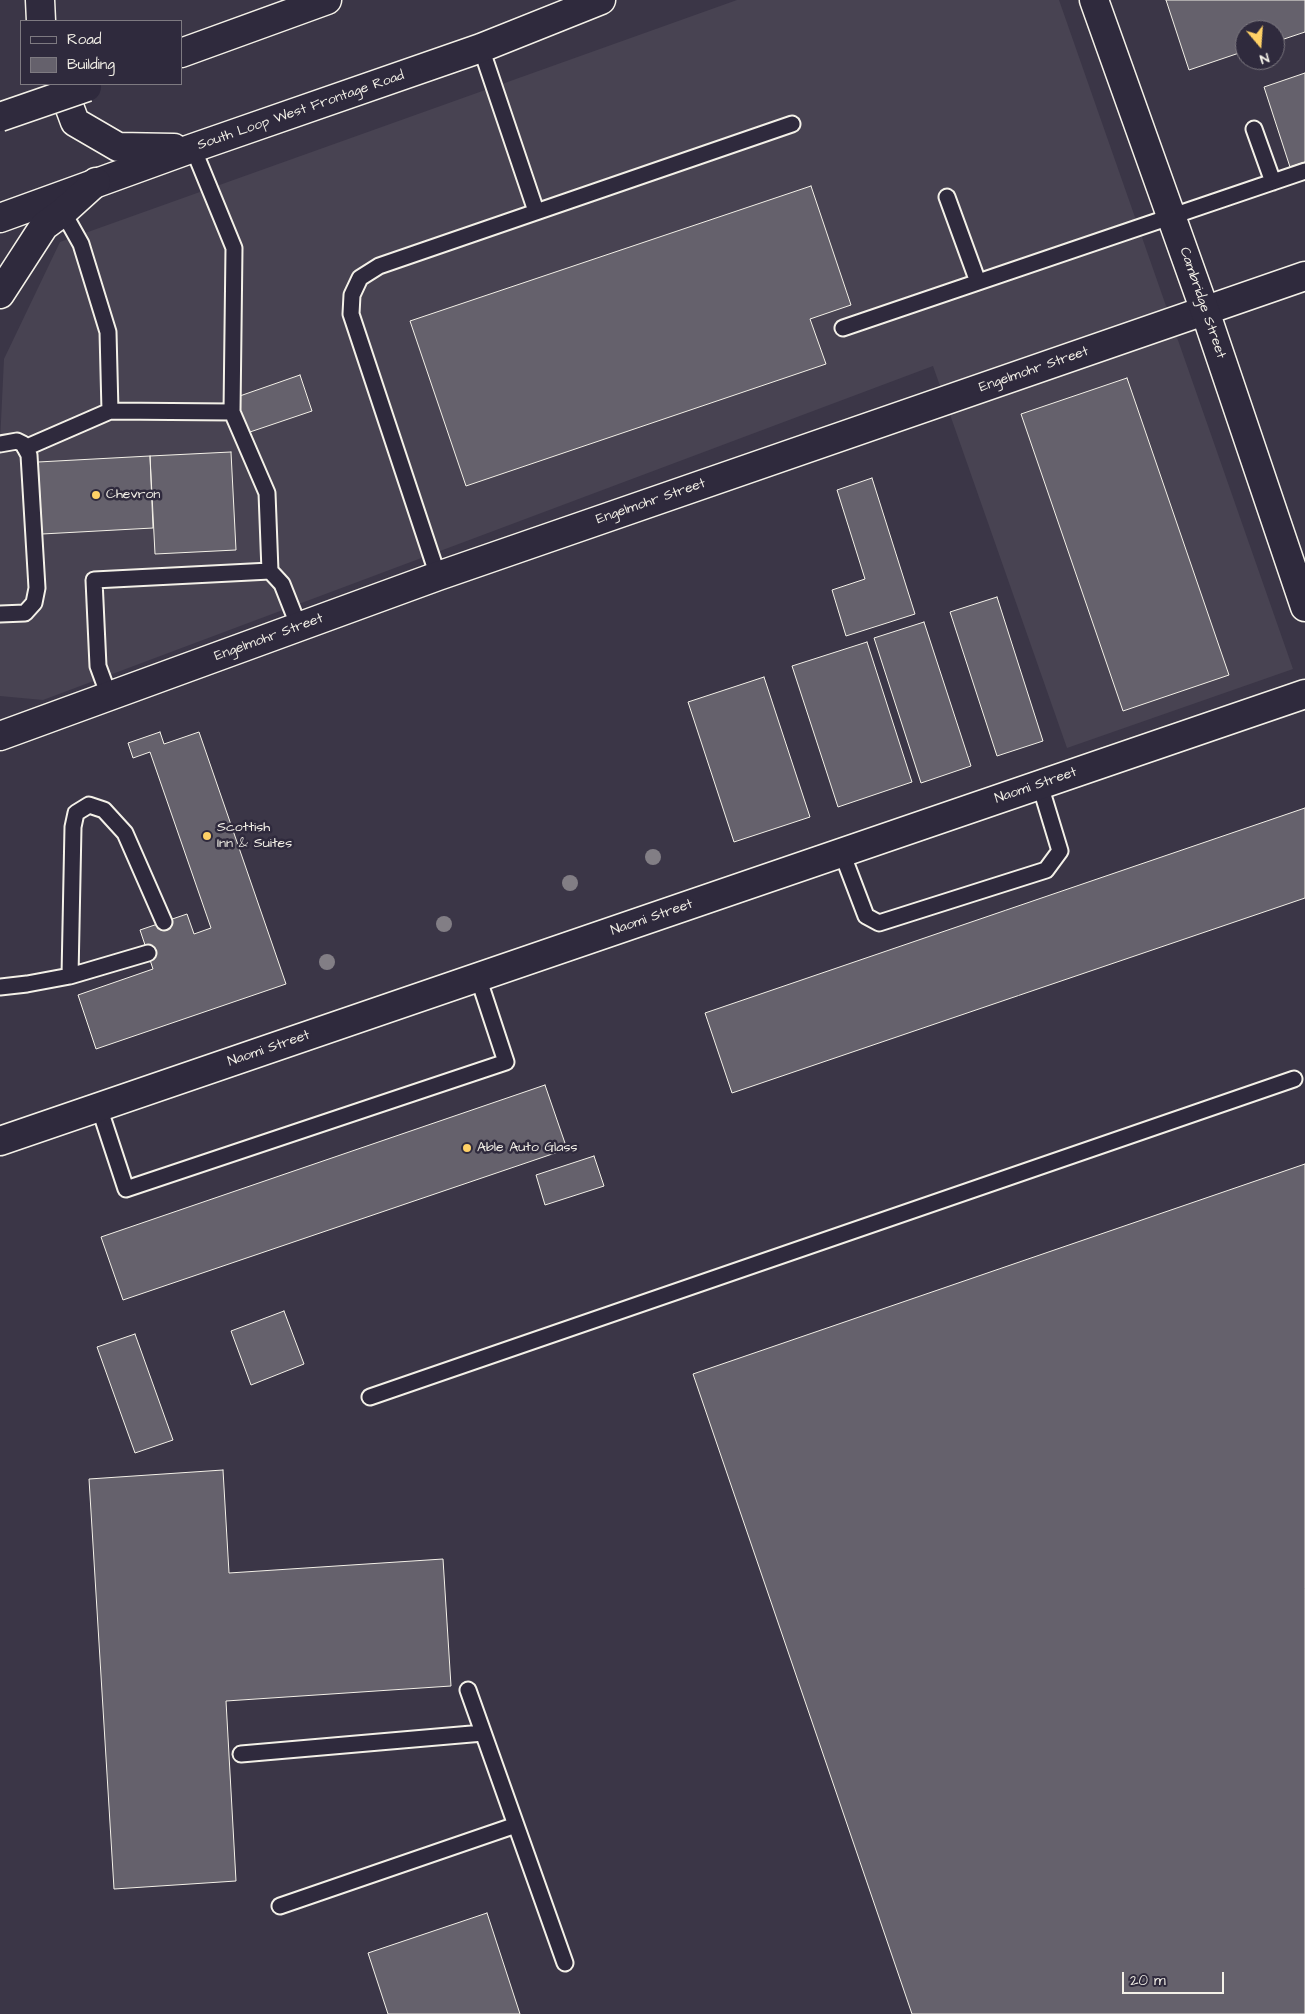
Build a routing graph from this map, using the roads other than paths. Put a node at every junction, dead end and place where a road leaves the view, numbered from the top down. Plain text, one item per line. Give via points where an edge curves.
1 (40, 0) edge
2 (327, 0) edge
3 (601, 0) edge
4 (1094, 0) edge
5 (41, 20) edge
6 (481, 48) junction
7 (182, 53) edge
8 (82, 85) edge
9 (0, 96) edge
10 (0, 117) edge
11 (792, 124) dead end
12 (1254, 129) dead end
13 (193, 148) junction
14 (1305, 171) edge
15 (96, 182) junction
16 (1273, 182) junction
17 (947, 197) dead end
18 (63, 212) junction
19 (536, 212) junction
20 (1171, 216) junction
21 (0, 218) edge
22 (1305, 276) edge
23 (978, 282) junction
24 (0, 294) edge
25 (1205, 311) junction
26 (843, 328) dead end
27 (110, 411) junction
28 (232, 412) junction
29 (0, 444) edge
30 (25, 448) junction
31 (270, 571) junction
32 (438, 576) junction
33 (1305, 607) edge
34 (0, 614) edge
35 (300, 626) junction
36 (1305, 694) edge
37 (110, 696) junction
38 (0, 736) edge
39 (1040, 785) junction
40 (842, 853) junction
41 (164, 922) dead end
42 (148, 953) dead end
43 (70, 976) junction
44 (478, 978) junction
45 (0, 987) edge
46 (1294, 1079) dead end
47 (99, 1107) junction
48 (0, 1141) edge
49 (370, 1397) dead end
50 (468, 1690) dead end
51 (483, 1733) junction
52 (241, 1754) dead end
53 (516, 1825) junction
54 (280, 1906) dead end
55 (565, 1963) dead end

1 - 5 main road
2 - 7 main road
3 - 6 main road, South Loop West Frontage Road
4 - 20 main road, Cambridge Street
6 - 13 main road, South Loop West Frontage Road
6 - 19 lane
8 - 9 main road, bridge
8 - 10 main road, bridge
8 - 13 main road via 75,122 118,147
11 - 19 lane
12 - 16 lane
13 - 15 main road, South Loop West Frontage Road
13 - 28 lane via 234,248
14 - 16 lane
15 - 18 main road
15 - 21 main road, South Loop West Frontage Road
16 - 20 lane
17 - 23 lane
18 - 24 main road via 44,226
18 - 27 lane via 82,244 108,332
19 - 32 lane via 378,266 360,278 352,296 351,314
20 - 23 lane
20 - 25 main road, Cambridge Street
22 - 25 main road, Engelmohr Street
23 - 26 lane
25 - 32 main road, Engelmohr Street
25 - 33 main road, Cambridge Street
27 - 28 lane
27 - 30 lane
28 - 31 lane via 267,493
29 - 30 lane via 17,441
30 - 34 lane via 30,455 37,588 34,603 24,613
31 - 35 lane via 282,584
31 - 37 lane via 94,580 98,666
32 - 35 main road, Engelmohr Street
35 - 37 main road, Engelmohr Street
36 - 39 main road, Naomi Street
37 - 38 main road, Engelmohr Street
39 - 40 main road, Naomi Street
39 - 40 lane via 1060,851 1046,870 879,923 866,916
40 - 44 main road, Naomi Street
41 - 43 lane via 125,833 104,810 89,805 76,813 73,827
42 - 43 lane
43 - 45 lane
44 - 47 main road, Naomi Street
44 - 47 lane via 506,1062 126,1189
46 - 49 lane
47 - 48 main road, Naomi Street
50 - 51 lane
51 - 52 lane
51 - 53 lane
53 - 54 lane
53 - 55 lane

